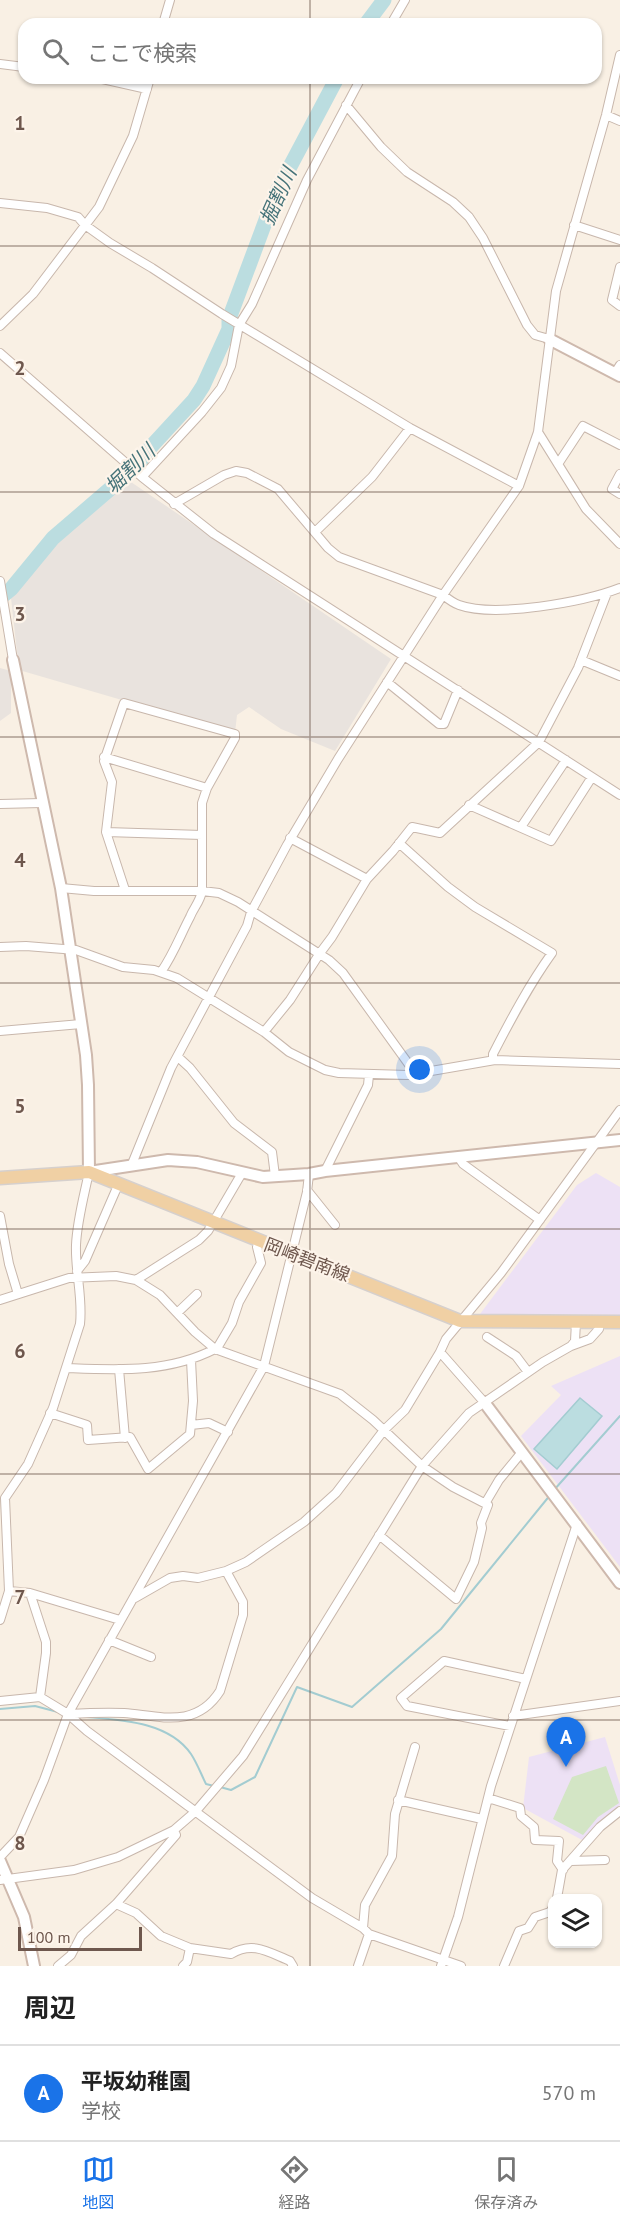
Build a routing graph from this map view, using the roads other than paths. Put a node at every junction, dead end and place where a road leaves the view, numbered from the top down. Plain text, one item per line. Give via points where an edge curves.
1 (170, 0) edge
2 (405, 0) edge
3 (165, 18) edge
4 (394, 18) edge
5 (620, 55) edge
6 (0, 64) edge
7 (18, 66) edge
8 (127, 84) edge
9 (148, 84) edge
10 (358, 84) edge
11 (147, 88) junction
12 (346, 105) junction
13 (606, 115) junction
14 (620, 121) edge
15 (0, 203) edge
16 (85, 225) junction
17 (574, 225) junction
18 (620, 240) edge
19 (620, 267) edge
20 (620, 306) edge
21 (239, 325) junction
22 (0, 326) edge
23 (549, 339) junction
24 (0, 353) edge
25 (618, 371) edge
26 (410, 428) junction
27 (537, 432) junction
28 (620, 445) edge
29 (558, 464) junction
30 (620, 474) edge
31 (142, 477) junction
32 (519, 486) junction
33 (620, 494) edge
34 (174, 504) junction
35 (315, 532) junction
36 (620, 544) edge
37 (0, 583) edge
38 (620, 588) edge
39 (607, 593) junction
40 (443, 595) junction
41 (404, 655) junction
42 (13, 660) joint
43 (581, 660) junction
44 (620, 676) edge
45 (387, 682) junction
46 (458, 690) junction
47 (539, 742) junction
48 (104, 757) junction
49 (566, 760) junction
50 (592, 777) junction
51 (207, 788) junction
52 (620, 795) edge
53 (42, 803) junction
54 (0, 804) edge
55 (469, 806) junction
56 (520, 828) junction
57 (106, 832) junction
58 (202, 836) junction
59 (290, 838) junction
60 (399, 843) junction
61 (367, 879) junction
62 (60, 888) junction
63 (125, 890) junction
64 (202, 891) junction
65 (251, 912) junction
66 (0, 947) edge
67 (70, 949) junction
68 (320, 953) junction
69 (160, 972) junction
70 (210, 997) junction
71 (81, 1024) junction
72 (0, 1031) edge
73 (264, 1032) junction
74 (178, 1057) junction
75 (493, 1060) junction
76 (620, 1064) edge
77 (412, 1074) junction
78 (369, 1075) junction
79 (620, 1110) edge
80 (620, 1140) edge
81 (597, 1142) junction
82 (459, 1158) junction
83 (132, 1164) junction
84 (325, 1171) junction
85 (89, 1172) junction
86 (242, 1173) junction
87 (309, 1174) junction
88 (275, 1176) junction
89 (0, 1177) edge
90 (119, 1184) junction
91 (307, 1190) junction
92 (0, 1216) edge
93 (540, 1220) junction
94 (214, 1222) junction
95 (335, 1225) dead end
96 (260, 1241) junction
97 (291, 1254) junction
98 (77, 1274) junction
99 (136, 1280) junction
100 (197, 1293) dead end
101 (18, 1294) junction
102 (0, 1300) edge
103 (177, 1313) junction
104 (460, 1321) junction
105 (576, 1322) junction
106 (599, 1322) junction
107 (620, 1323) edge
108 (487, 1337) dead end
109 (571, 1346) junction
110 (216, 1349) junction
111 (440, 1352) junction
112 (191, 1360) junction
113 (264, 1366) junction
114 (67, 1368) junction
115 (119, 1369) junction
116 (528, 1372) junction
117 (484, 1402) junction
118 (50, 1413) junction
119 (191, 1425) junction
120 (384, 1430) junction
121 (228, 1432) junction
122 (125, 1437) junction
123 (522, 1452) junction
124 (422, 1466) junction
125 (486, 1502) junction
126 (577, 1524) junction
127 (379, 1535) junction
128 (226, 1571) junction
129 (620, 1583) edge
130 (9, 1591) junction
131 (30, 1593) junction
132 (134, 1599) junction
133 (0, 1620) edge
134 (120, 1620) junction
135 (109, 1640) junction
136 (152, 1657) dead end
137 (526, 1679) junction
138 (40, 1697) junction
139 (0, 1701) edge
140 (620, 1701) edge
141 (68, 1714) junction
142 (513, 1716) junction
143 (510, 1726) junction
144 (415, 1747) dead end
145 (488, 1798) junction
146 (398, 1800) junction
147 (196, 1811) junction
148 (620, 1811) edge
149 (482, 1819) junction
150 (174, 1830) junction
151 (0, 1857) edge
152 (605, 1860) dead end
153 (0, 1861) edge
154 (571, 1862) junction
155 (562, 1870) junction
156 (4, 1880) edge
157 (558, 1894) edge
158 (116, 1904) junction
159 (548, 1913) edge
160 (366, 1931) junction
161 (190, 1948) junction
162 (443, 1963) edge
163 (34, 1966) edge
164 (58, 1966) edge
165 (183, 1966) edge
166 (293, 1966) edge
167 (357, 1966) edge
168 (461, 1966) edge
169 (504, 1966) edge

1 - 3 street
2 - 4 street
5 - 13 street
6 - 7 street
8 - 11 street
9 - 11 street
10 - 12 street
11 - 16 street via 129,146 99,207
12 - 21 street via 306,180
12 - 23 street via 407,172 469,217 527,325 535,335
13 - 14 street
13 - 17 street
15 - 16 street via 68,213
16 - 21 street
16 - 22 street via 33,294
17 - 18 street
17 - 23 street via 556,291
19 - 20 street via 612,300
21 - 26 street
21 - 31 street via 231,366 221,388
23 - 25 street
23 - 27 street
24 - 31 street
26 - 32 street
26 - 35 street via 372,477
27 - 29 street
27 - 32 street
28 - 29 street via 582,426
29 - 36 street via 586,509
30 - 33 street via 612,489
31 - 34 street
32 - 40 street
34 - 35 street via 237,471 278,489
34 - 41 street via 214,534
35 - 40 street via 339,557
37 - 42 street
38 - 39 street
39 - 40 street via 528,608 475,610 456,605
39 - 43 street
40 - 41 street
41 - 45 street
41 - 46 street
42 - 53 street
43 - 44 street
43 - 47 street
45 - 46 street via 439,724 444,723
45 - 59 street
46 - 47 street
47 - 49 street
47 - 55 street
48 - 51 street
48 - 51 street via 124,703 235,734
48 - 57 street via 112,782
49 - 50 street
49 - 56 street
50 - 52 street
50 - 56 street via 551,841
51 - 58 street via 202,803
53 - 54 street
53 - 62 street
55 - 56 street
55 - 60 street via 440,833 412,827
57 - 58 street
57 - 63 street
58 - 64 street
59 - 61 street
59 - 65 street
60 - 61 street
60 - 75 street via 475,907 552,953 523,997
61 - 68 street
62 - 63 street
62 - 67 street
63 - 64 street
64 - 65 street via 219,893
64 - 69 street via 173,955
65 - 68 street
65 - 70 street
66 - 67 street
67 - 69 street via 123,966
67 - 71 street
68 - 73 street via 291,1000
68 - 77 street via 348,980
69 - 70 street
70 - 73 street
70 - 74 street
71 - 72 street
71 - 85 street via 88,1078
73 - 78 street via 289,1052 325,1070
74 - 83 street
74 - 88 street via 234,1123 272,1152
75 - 76 street
75 - 77 street
77 - 78 street
78 - 84 street via 368,1085
79 - 81 street
80 - 81 street
81 - 82 street
81 - 93 street
82 - 84 street
82 - 93 street
83 - 85 street
83 - 86 street via 183,1160
84 - 87 street
85 - 89 main road, 岡崎碧南線
85 - 90 main road, 岡崎碧南線
85 - 98 street via 76,1244
86 - 88 street
86 - 94 street
87 - 88 street
87 - 91 street
90 - 94 main road, 岡崎碧南線
90 - 98 street
91 - 95 street
91 - 97 street
92 - 101 street
93 - 104 street
94 - 96 main road, 岡崎碧南線
94 - 99 street via 199,1240
96 - 97 main road, 岡崎碧南線
96 - 110 street via 257,1247 261,1263
97 - 104 main road, 岡崎碧南線
97 - 113 street
98 - 99 street
98 - 101 street
98 - 114 street via 81,1317
99 - 103 street via 160,1295
100 - 103 street
101 - 102 street
103 - 110 street
104 - 105 main road, 岡崎碧南線
104 - 111 street
105 - 106 main road, 岡崎碧南線
105 - 109 street
106 - 107 main road, 岡崎碧南線
106 - 109 street via 599,1329 590,1339
108 - 116 street via 516,1356
109 - 116 street
110 - 112 street
110 - 113 street
111 - 117 street
111 - 120 street via 405,1410
112 - 115 street
112 - 119 street
113 - 120 street via 340,1394
113 - 121 street
114 - 115 street
114 - 118 street
115 - 122 street
116 - 117 street
117 - 123 street
117 - 124 street via 450,1432
118 - 122 street via 87,1425 88,1440
118 - 130 street via 28,1464 5,1497
119 - 121 street via 209,1423
119 - 122 street via 188,1436 148,1469 132,1440
120 - 124 street
120 - 128 street via 336,1492 313,1514 267,1549
121 - 132 street
123 - 125 street
123 - 126 street
124 - 125 street via 453,1487
124 - 127 street
125 - 127 street via 474,1562 456,1599
126 - 129 street
126 - 137 street
127 - 147 street via 243,1756
128 - 132 street via 198,1578 170,1578
128 - 141 street via 243,1602 243,1615 214,1700 191,1716 168,1719 121,1713
130 - 131 street
130 - 133 street
131 - 134 street
131 - 138 street via 46,1642
132 - 134 street
134 - 135 street
135 - 136 street
135 - 141 street
137 - 142 street
137 - 143 street via 444,1660 401,1698 407,1706
138 - 139 street
138 - 141 street
140 - 142 street
141 - 147 street
141 - 151 street via 19,1838
142 - 143 street
143 - 145 street
144 - 146 street
145 - 149 street
145 - 155 street via 520,1808 521,1816 534,1827 535,1840 559,1841 557,1861
146 - 149 street
146 - 160 street via 392,1856 365,1905
147 - 150 street
147 - 160 street via 312,1898
148 - 154 street via 600,1827
149 - 162 street
150 - 156 street via 118,1857 74,1870
150 - 158 street via 176,1835
152 - 154 street
153 - 156 street
154 - 155 street
155 - 157 street
156 - 163 street via 24,1917
158 - 161 street via 136,1913 161,1936
158 - 164 street via 81,1936
159 - 169 street via 519,1930
160 - 162 street
160 - 167 street
161 - 165 street
161 - 166 street via 231,1954 252,1947 290,1961
162 - 168 street

